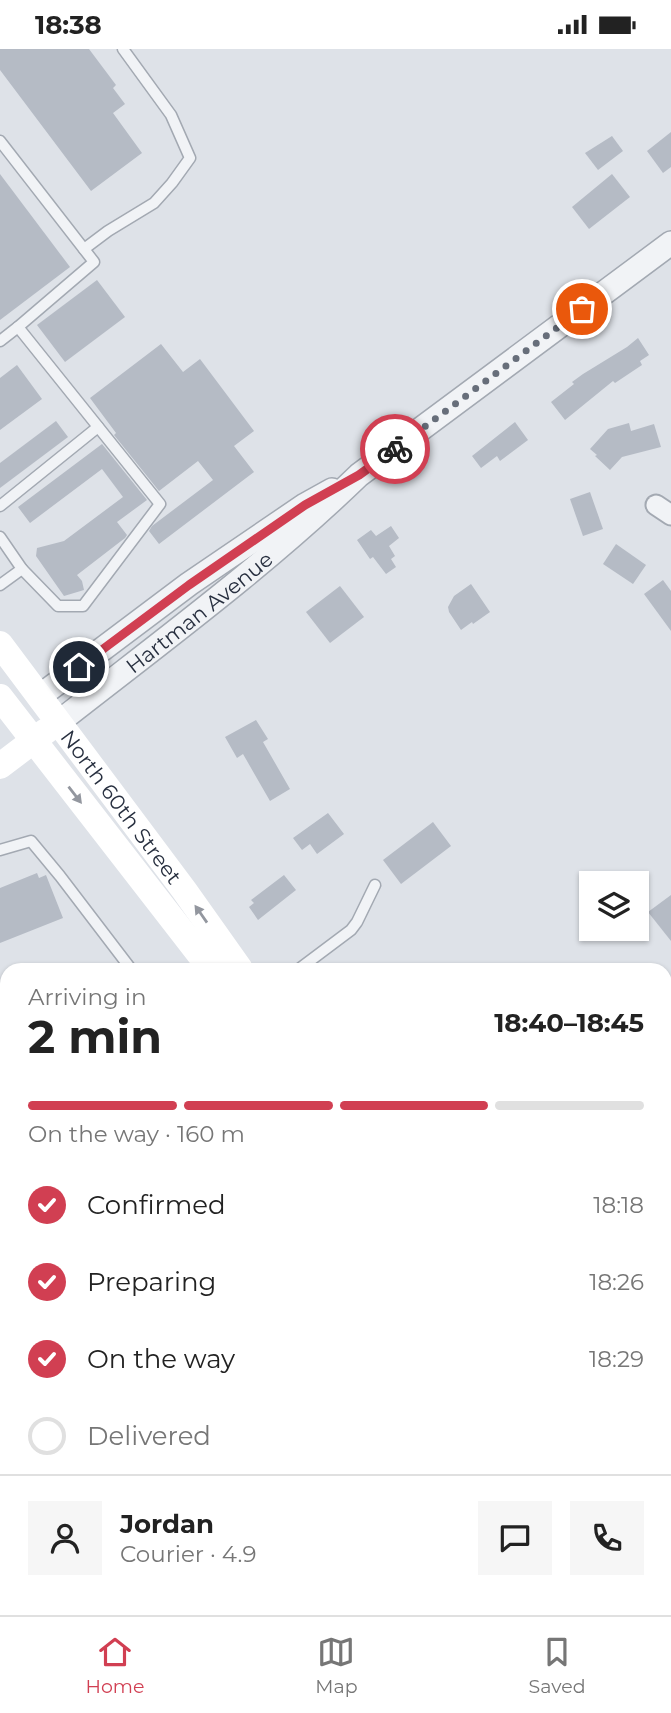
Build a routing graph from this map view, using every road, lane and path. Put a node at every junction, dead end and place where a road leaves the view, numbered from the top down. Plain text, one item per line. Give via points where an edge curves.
1 (123, 49) edge
2 (0, 141) edge
3 (671, 243) edge
4 (84, 249) junction
5 (18, 327) junction
6 (0, 341) edge
7 (98, 427) junction
8 (359, 475) junction
9 (0, 506) edge
10 (0, 537) edge
11 (22, 569) junction
12 (0, 585) edge
13 (0, 644) edge
14 (40, 696) junction
15 (5, 714) edge
16 (59, 722) junction
17 (33, 741) junction
18 (0, 766) edge
19 (0, 850) edge
20 (375, 885) dead end
21 (126, 963) edge
22 (206, 963) edge
23 (236, 963) edge
24 (307, 963) edge

1 - 4 lane via 171,115 190,158 154,203
2 - 4 lane
3 - 8 street, Hartman Avenue
4 - 5 lane via 94,262
5 - 6 lane
5 - 7 lane
7 - 9 lane
7 - 11 lane via 160,504 83,605 58,606
8 - 14 street, Hartman Avenue via 305,505 189,585
8 - 16 street, Hartman Avenue via 306,526
10 - 11 lane
11 - 12 lane
13 - 14 main road, North 60th Street
14 - 15 main road, Hartman Avenue
14 - 16 main road, North 60th Street
15 - 17 main road, North 60th Street
16 - 17 main road, Hartman Avenue
23 -> 16 main road, North 60th Street
17 - 18 main road, Hartman Avenue
17 -> 22 main road, North 60th Street
19 - 21 lane via 31,841
20 - 24 lane via 351,930

